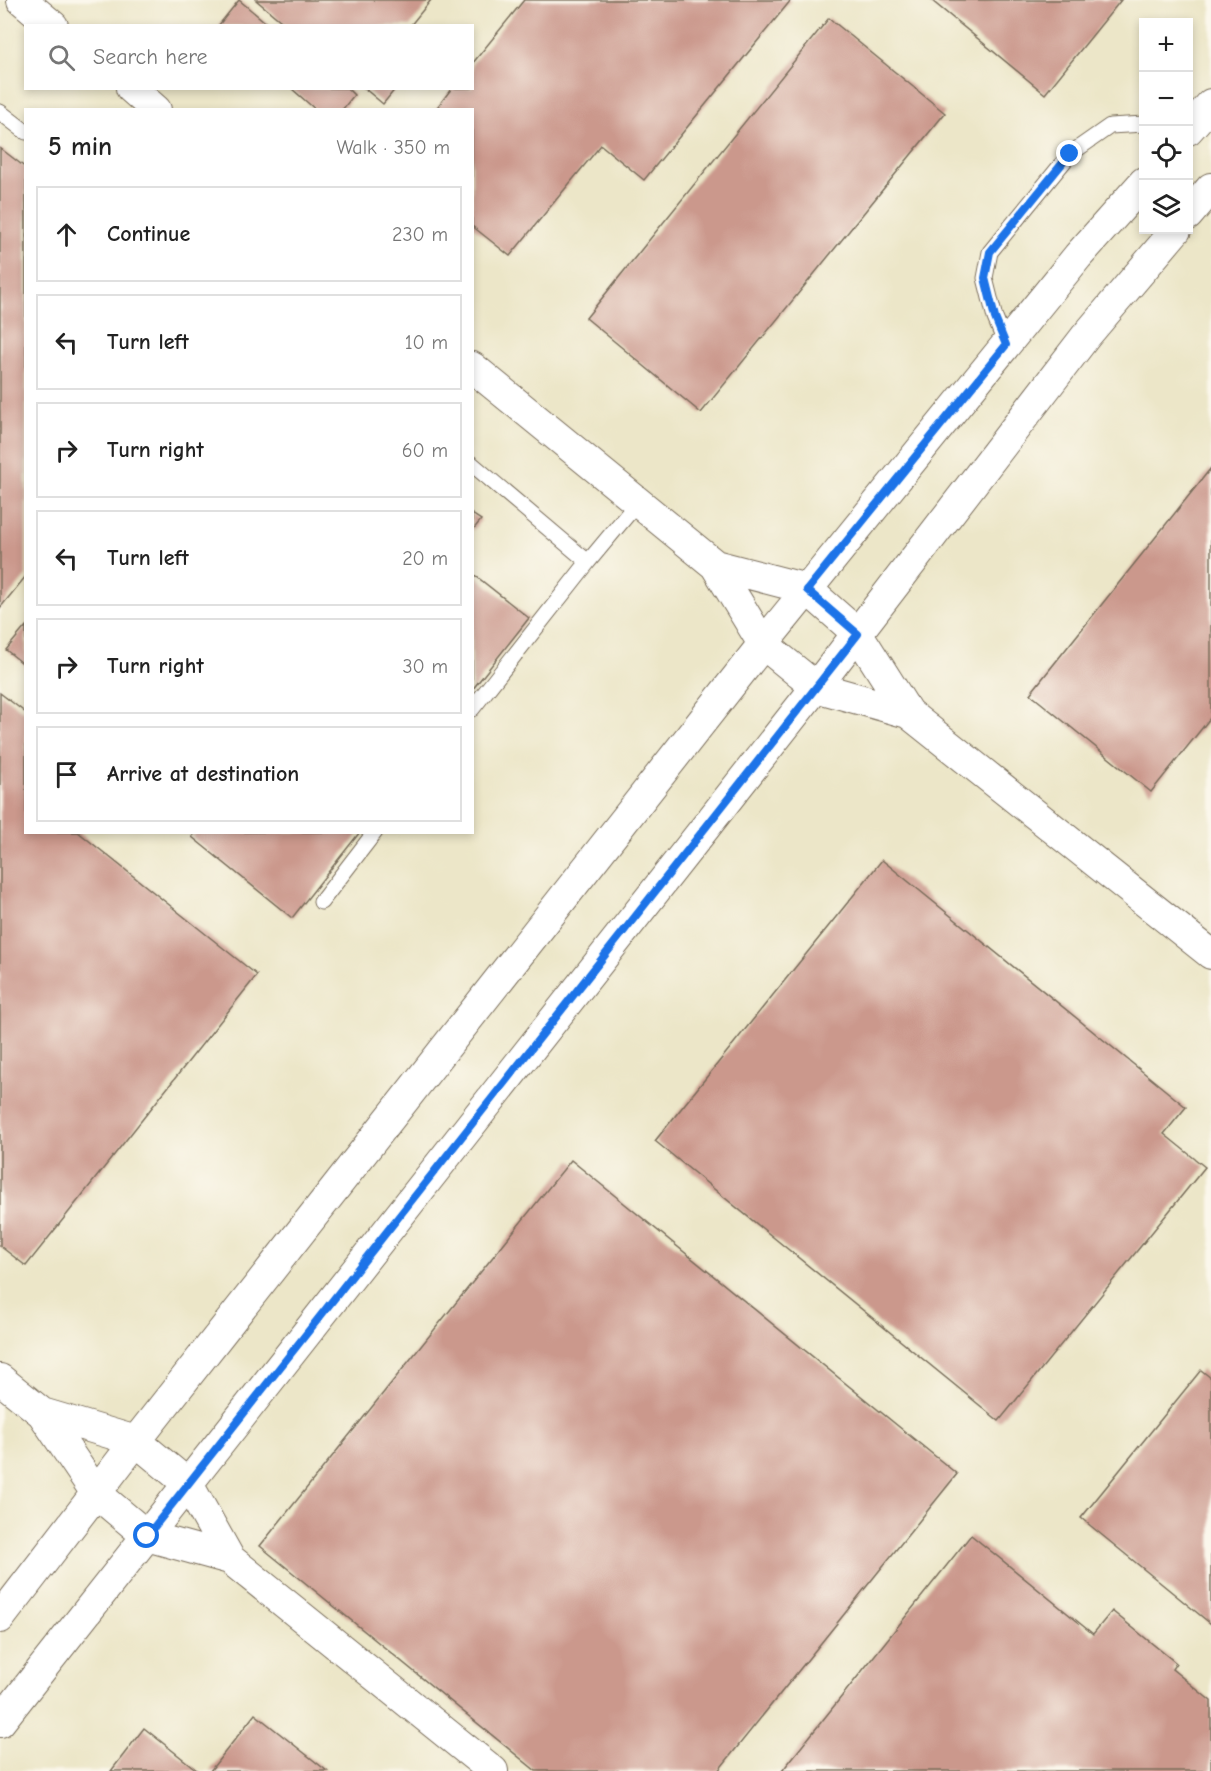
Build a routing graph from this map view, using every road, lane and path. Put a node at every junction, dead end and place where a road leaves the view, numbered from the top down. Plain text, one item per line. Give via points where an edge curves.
1 (22, 0) edge
2 (51, 24) edge
3 (132, 90) edge
4 (154, 108) edge
5 (0, 112) edge
6 (1139, 124) edge
7 (24, 130) edge
8 (1139, 187) edge
9 (1211, 188) edge
10 (1193, 209) edge
11 (1173, 234) edge
12 (1006, 345) junction
13 (474, 369) edge
14 (474, 466) edge
15 (638, 502) junction
16 (588, 562) junction
17 (715, 565) junction
18 (807, 590) junction
19 (858, 634) junction
20 (763, 644) junction
21 (816, 687) junction
22 (474, 706) edge
23 (908, 713) junction
24 (373, 834) edge
25 (321, 902) dead end
26 (1211, 954) edge
27 (0, 1379) edge
28 (42, 1413) junction
29 (136, 1441) junction
30 (188, 1484) junction
31 (96, 1493) junction
32 (147, 1536) junction
33 (230, 1559) junction
34 (0, 1618) edge
35 (0, 1722) edge
36 (493, 1771) edge

1 - 2 street
3 - 4 street
5 - 7 lane
6 - 12 lane via 1110,126 1070,154 990,252 985,278
8 - 12 street
9 - 10 street
11 - 19 street via 1086,336
12 - 18 street
13 - 15 street
14 - 16 lane
15 - 16 lane
15 - 17 street
16 - 22 lane
17 - 18 street
17 - 20 street
18 - 19 street
18 - 20 street
19 - 21 street
19 - 23 street
20 - 21 street
20 - 29 street
21 - 23 street
21 - 30 street
23 - 26 street
24 - 25 lane
27 - 28 street
28 - 29 street
28 - 31 street
29 - 30 street
29 - 31 street
30 - 32 street
30 - 33 street
31 - 32 street
31 - 34 street
32 - 33 street
32 - 35 street
33 - 36 street

